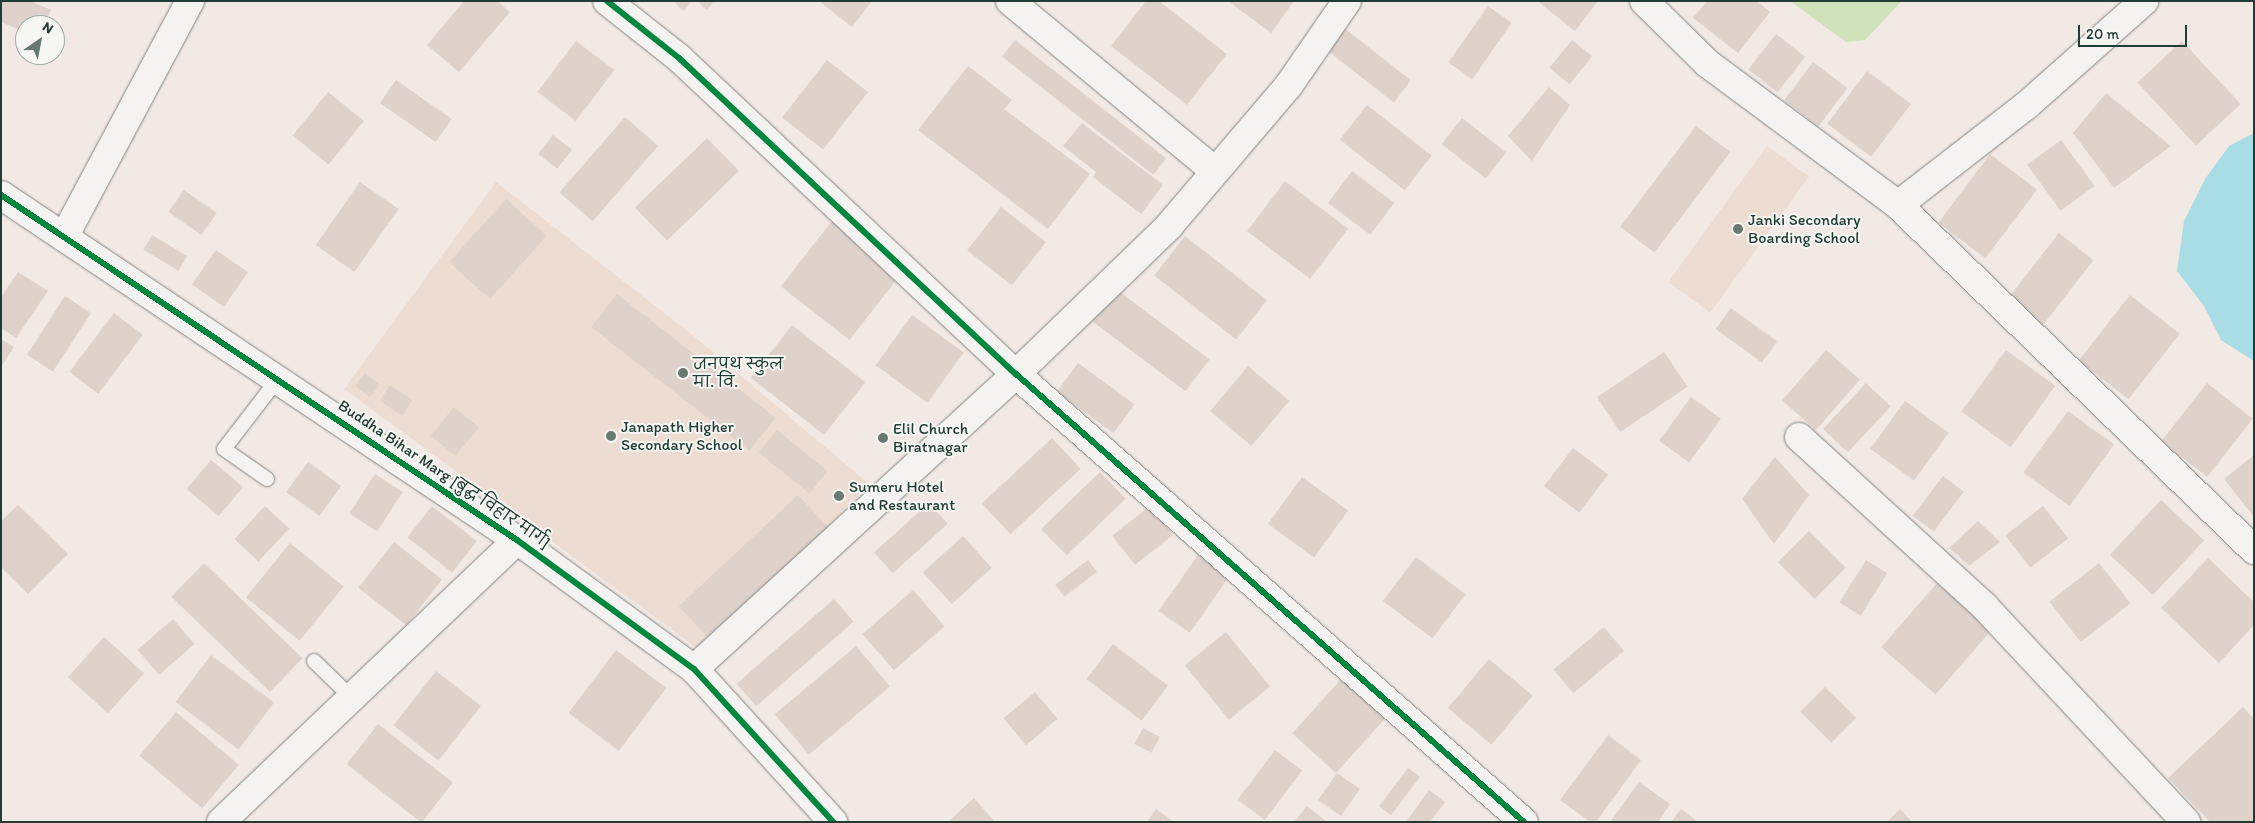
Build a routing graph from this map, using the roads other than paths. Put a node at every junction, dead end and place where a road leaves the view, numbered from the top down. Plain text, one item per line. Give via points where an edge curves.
1 (190, 1) edge
2 (607, 1) edge
3 (1010, 1) edge
4 (1347, 1) edge
5 (1644, 1) edge
6 (2144, 1) edge
7 (1215, 171) junction
8 (1, 195) edge
9 (1898, 205) junction
10 (64, 237) junction
11 (1016, 374) junction
12 (278, 378) junction
13 (1798, 437) dead end
14 (267, 479) dead end
15 (517, 540) junction
16 (2254, 550) edge
17 (314, 662) dead end
18 (694, 670) junction
19 (351, 697) junction
20 (221, 822) edge
21 (833, 822) edge
22 (1524, 822) edge
23 (2186, 822) edge

1 - 10 street
2 - 11 street via 679,58
3 - 7 street
4 - 7 street via 1289,86
5 - 9 street via 1707,63
6 - 9 street via 2027,105
7 - 11 street via 1168,226
8 - 10 street, Buddha Bihar Marg [बुद्ध विहार मार्ग]
9 - 16 street
10 - 12 street, Buddha Bihar Marg [बुद्ध विहार मार्ग]
11 - 18 street
11 - 22 street
12 - 14 lane via 224,449
12 - 15 street, Buddha Bihar Marg [बुद्ध विहार मार्ग]
13 - 23 street via 1984,606
15 - 18 street, Buddha Bihar Marg [बुद्ध विहार मार्ग]
15 - 19 street
17 - 19 lane
18 - 21 street, Buddha Bihar Marg [बुद्ध विहार मार्ग]
19 - 20 street

